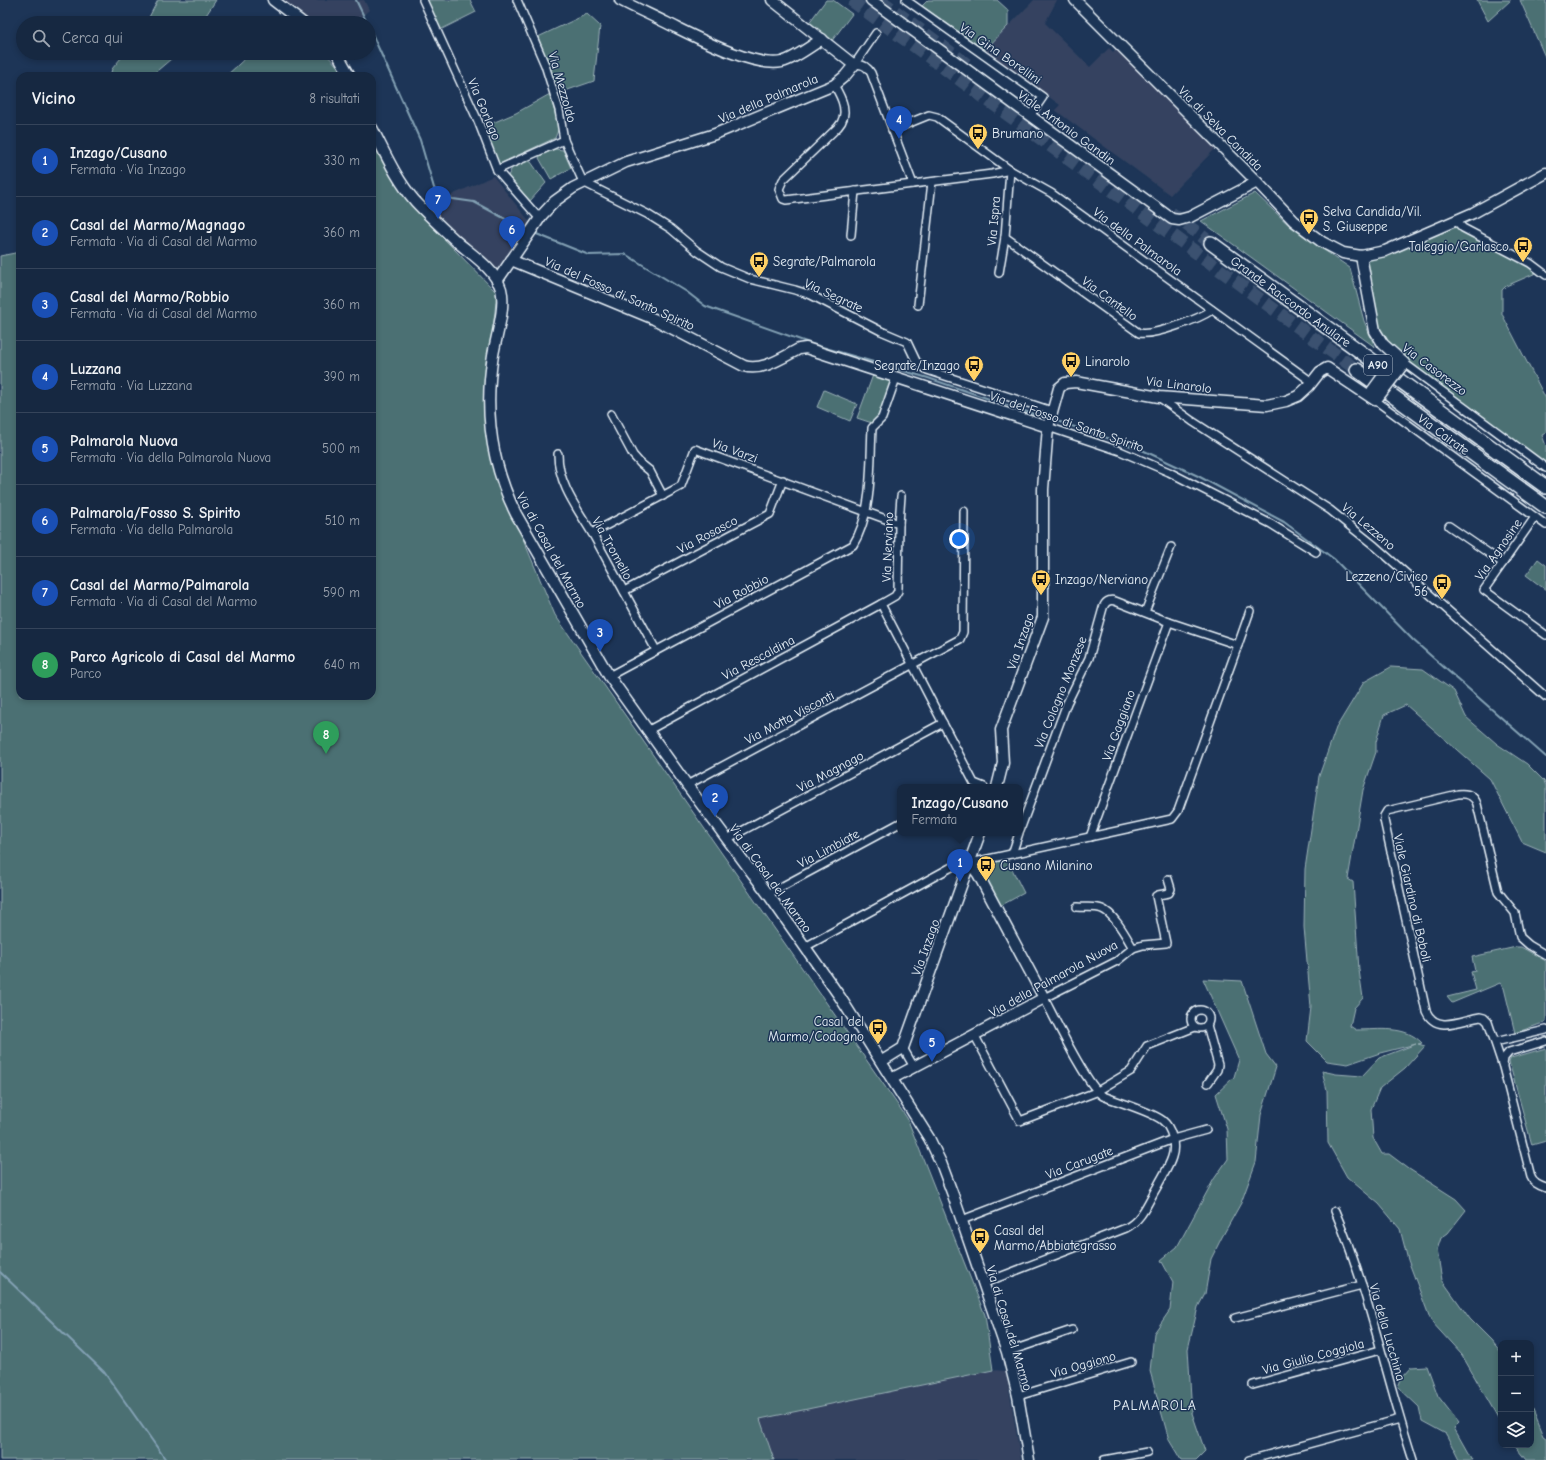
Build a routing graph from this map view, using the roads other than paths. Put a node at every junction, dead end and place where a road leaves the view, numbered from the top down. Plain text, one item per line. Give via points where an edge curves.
1 (273, 0) edge
2 (423, 0) edge
3 (517, 0) edge
4 (620, 0) edge
5 (772, 0) edge
6 (871, 0) edge
7 (906, 0) edge
8 (1075, 0) edge
9 (294, 16) edge
10 (876, 33) dead end
11 (822, 39) junction
12 (341, 60) edge
13 (854, 65) junction
14 (348, 72) edge
15 (834, 85) junction
16 (1030, 116) junction
17 (892, 130) junction
18 (376, 136) edge
19 (564, 140) junction
20 (497, 170) junction
21 (1010, 170) junction
22 (1546, 173) edge
23 (583, 182) junction
24 (932, 182) junction
25 (1257, 182) junction
26 (913, 184) junction
27 (855, 191) junction
28 (1456, 221) junction
29 (533, 227) junction
30 (851, 235) dead end
31 (1005, 237) junction
32 (1211, 243) tunnel mouth
33 (1360, 256) junction
34 (511, 260) junction
35 (1000, 273) dead end
36 (1546, 275) edge
37 (497, 281) junction
38 (918, 305) dead end
39 (1212, 310) junction
40 (1399, 362) junction
41 (1326, 368) joint
42 (1357, 370) tunnel mouth
43 (896, 378) junction
44 (1312, 382) junction
45 (1374, 396) junction
46 (1159, 397) junction
47 (1052, 411) junction
48 (611, 414) dead end
49 (1048, 427) junction
50 (558, 454) dead end
51 (1546, 468) edge
52 (783, 480) junction
53 (1546, 487) edge
54 (663, 496) junction
55 (901, 496) dead end
56 (1546, 507) edge
57 (964, 511) dead end
58 (866, 512) junction
59 (1535, 518) junction
60 (898, 524) junction
61 (1546, 525) edge
62 (1449, 526) dead end
63 (592, 533) junction
64 (1171, 546) dead end
65 (1316, 552) dead end
66 (1503, 563) junction
67 (624, 591) junction
68 (881, 604) junction
69 (1250, 611) dead end
70 (1146, 612) junction
71 (1170, 622) junction
72 (1546, 635) edge
73 (1238, 645) junction
74 (656, 650) junction
75 (912, 664) junction
76 (609, 676) junction
77 (1546, 697) edge
78 (944, 723) junction
79 (647, 731) junction
80 (974, 783) edge
81 (998, 784) edge
82 (687, 785) junction
83 (1023, 824) edge
84 (897, 825) edge
85 (979, 836) edge
86 (1019, 836) edge
87 (1090, 837) junction
88 (727, 840) junction
89 (1012, 854) junction
90 (970, 863) junction
91 (1168, 879) dead end
92 (768, 894) junction
93 (1077, 907) dead end
94 (805, 947) junction
95 (1133, 948) junction
96 (1546, 955) edge
97 (1044, 998) junction
98 (1207, 1025) junction
99 (1196, 1027) junction
100 (1546, 1030) edge
101 (975, 1036) junction
102 (1546, 1041) edge
103 (1495, 1042) junction
104 (903, 1048) junction
105 (882, 1061) junction
106 (914, 1067) junction
107 (1502, 1067) junction
108 (893, 1078) junction
109 (1208, 1082) dead end
110 (1096, 1092) junction
111 (1206, 1130) dead end
112 (1172, 1139) junction
113 (1546, 1188) edge
114 (1335, 1211) dead end
115 (962, 1220) junction
116 (984, 1283) junction
117 (1362, 1285) junction
118 (1235, 1318) dead end
119 (1072, 1330) dead end
120 (1380, 1350) junction
121 (1007, 1352) junction
122 (1131, 1362) dead end
123 (1253, 1385) dead end
124 (1018, 1396) junction
125 (1400, 1418) junction
126 (1147, 1452) dead end
127 (1029, 1460) edge
128 (1104, 1460) edge
129 (1249, 1460) edge
130 (1413, 1460) edge

1 - 9 street
2 - 20 street, Via Gorlago via 478,121
3 - 19 street, Via Mezzoldo via 545,65 559,110
4 - 11 street via 712,44 753,59 784,61
5 - 11 street
6 - 16 street, Viale Antonio Gandin
7 - 16 street, Via Gina Borellini via 1043,97
8 - 25 street, Via di Selva Candida
10 - 13 street
11 - 13 street
12 - 14 street
13 - 15 street
13 - 17 street via 862,65 870,71
15 - 23 street, Via della Palmarola via 715,134 636,159
15 - 27 street, Via della Palmarola via 843,104 842,121 784,178 779,191 782,199 786,200
16 - 25 street, Viale Antonio Gandin via 1174,220 1190,217
17 - 21 street via 933,115
17 - 26 street
18 - 37 street, Via di Casal del Marmo via 397,176 413,199
19 - 20 street
19 - 23 street, Via Mezzoldo
20 - 29 street, Via Gorlago
21 - 24 street, Via della Palmarola
21 - 31 street, Via Ispra
21 - 39 street, Via della Palmarola via 1051,193
22 - 28 street
23 - 29 street, Via della Palmarola via 562,195
23 - 47 street, Via Segrate via 647,214 721,267 750,279 811,295 907,342 916,361 927,370
24 - 26 street, Via della Palmarola
24 - 38 street
25 - 33 street, Via di Selva Candida via 1294,221 1322,242 1343,253
26 - 27 street, Via della Palmarola
27 - 30 street
28 - 33 street via 1385,251
28 - 36 street via 1463,228 1530,263
29 - 34 street, Via della Palmarola
31 - 35 street, Via Ispra
31 - 39 street, Via Cantello via 1139,333 1193,321
32 - 53 highway, Grande Raccordo Anulare / A90
33 - 40 street, Via Casorezzo via 1375,331
34 - 37 street, Via della Palmarola
34 - 43 street, Via del Fosso di Santo Spirito via 654,319 744,366 759,368 804,348
37 - 76 street, Via di Casal del Marmo via 502,302 491,370 488,410 492,444 502,482 516,514
39 - 44 street, Via della Palmarola
40 - 45 street, bridge
40 - 51 street, Via Casorezzo
41 - 44 street, Via Linarolo
41 - 45 street, Via Cairate
42 - 56 highway, A90
43 - 49 street, Via del Fosso di Santo Spirito
43 - 58 street, Via Robbio via 882,418 872,428
44 - 46 street, Via Linarolo via 1292,399 1271,404
45 - 59 street, Via Cairate
46 - 47 street, Via Linarolo via 1071,382 1059,388
46 - 77 street, Via Lezzeno via 1330,510 1375,546
47 - 49 street, Via Linarolo
48 - 54 street via 633,455 650,471
49 - 65 street, Via del Fosso di Santo Spirito via 1149,462 1271,524
49 - 81 street, Via Inzago via 1043,489 1043,617 1002,730 1003,767
50 - 63 street, Via Tromello via 563,483
52 - 54 street, Via Varzi via 695,449 681,486
52 - 58 street, Via Varzi
52 - 67 street, Via Rosasco via 770,514
54 - 63 street, Via Varzi
55 - 60 street, Via Nerviano
57 - 75 street, Via Motta Visconti via 962,634 958,640
58 - 60 street, Via Varzi
58 - 74 street, Via Robbio via 852,545
59 - 61 street, Via Cairate
59 - 66 street, Via Agnosine
60 - 68 street, Via Nerviano via 897,592
62 - 66 street
63 - 67 street, Via Tromello
64 - 70 street
66 - 72 street, Via Agnosine via 1484,590
67 - 74 street, Via Tromello
68 - 75 street
68 - 79 street, Via Rescaldina
69 - 73 street
70 - 71 street, Via Cologno Monzese
70 - 83 street, Via Cologno Monzese via 1112,600 1104,605 1087,663 1067,703
71 - 73 street, Via Cologno Monzese
71 - 87 street, Via Gaggiano
73 - 87 street via 1175,816 1168,821
74 - 76 street, Via Robbio
75 - 78 street
75 - 82 street, Via Motta Visconti
76 - 79 street, Via di Casal del Marmo
78 - 80 street
78 - 88 street, Via Magnago
79 - 82 street, Via di Casal del Marmo
82 - 88 street, Via di Casal del Marmo
84 - 92 street, Via Limbiate
85 - 90 street, Via Inzago
86 - 89 street, Via Cologno Monzese
87 - 89 street
88 - 92 street, Via di Casal del Marmo
89 - 90 street
90 - 94 street via 955,864
90 - 97 street
90 - 104 street, Via Inzago
91 - 95 street, Via della Palmarola Nuova via 1171,889 1169,893 1156,896 1166,943
92 - 94 street, Via di Casal del Marmo
93 - 95 street via 1105,910 1118,924
94 - 105 street, Via di Casal del Marmo
95 - 97 street, Via della Palmarola Nuova via 1117,960
96 - 103 street, Viale Giardino di Boboli via 1520,937 1514,913 1498,892 1473,796 1458,794 1387,810 1384,820 1428,1014 1446,1025 1482,1017 1489,1023
97 - 101 street, Via della Palmarola Nuova
97 - 110 street
98 - 99 street via 1203,1028
98 - 99 street via 1208,1014 1200,1010 1191,1016
98 - 109 street via 1218,1065
99 - 110 street via 1147,1046 1131,1071
100 - 103 street
101 - 106 street, Via della Palmarola Nuova
101 - 110 street via 1020,1121
102 - 107 street via 1508,1052
103 - 107 street, Viale Giardino di Boboli
104 - 105 street
104 - 106 street
105 - 108 street, Via di Casal del Marmo
106 - 108 street, Via della Palmarola Nuova
107 - 113 street, Viale Giardino di Boboli via 1531,1177 1534,1182
108 - 115 street, Via di Casal del Marmo via 933,1146
110 - 112 street via 1158,1118 1168,1126
111 - 112 street, Via Carugate
112 - 115 street, Via Carugate
112 - 116 street via 1170,1163 1143,1212 1134,1223
114 - 117 street, Via della Lucchina via 1350,1246
115 - 116 street, Via di Casal del Marmo
116 - 121 street, Via di Casal del Marmo
117 - 118 street
117 - 120 street, Via della Lucchina
119 - 121 street
120 - 123 street, Via Giulio Coggiola
120 - 125 street, Via della Lucchina
121 - 124 street, Via di Casal del Marmo
122 - 124 street, Via Oggiono
124 - 127 street, Via di Casal del Marmo
125 - 129 street
125 - 130 street, Via della Lucchina
126 - 128 street

